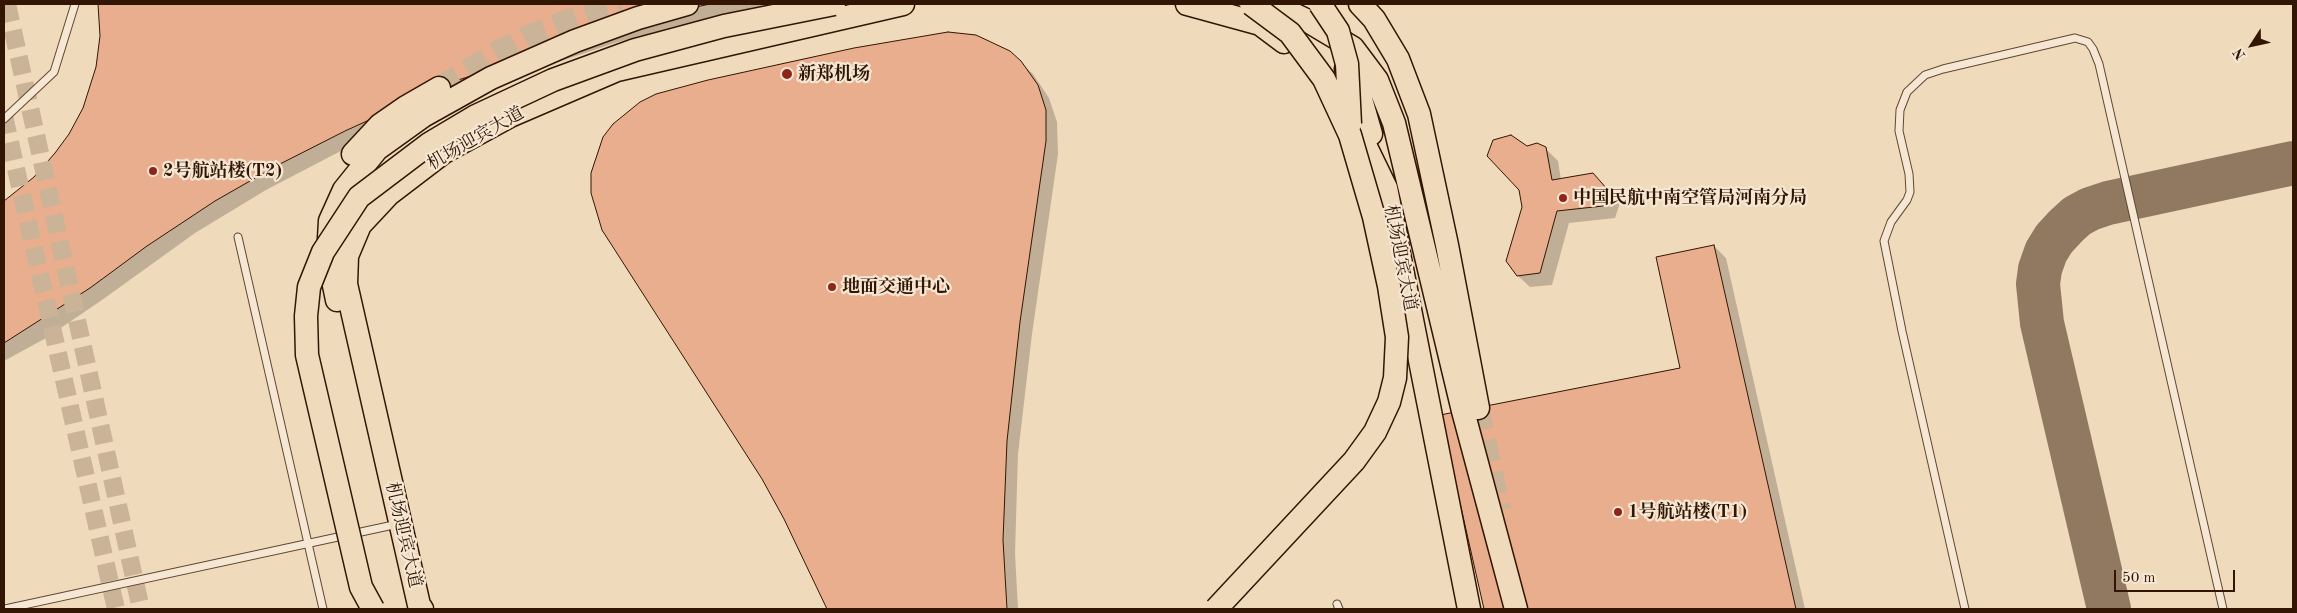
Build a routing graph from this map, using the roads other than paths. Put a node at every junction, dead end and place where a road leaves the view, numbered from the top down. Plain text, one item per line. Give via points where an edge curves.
1 (76, 4) edge
2 (687, 4) edge
3 (834, 4) edge
4 (903, 4) edge
5 (1250, 4) edge
6 (1272, 4) edge
7 (1360, 4) edge
8 (1193, 5) edge
9 (1311, 10) edge
10 (439, 88) tunnel mouth
11 (4, 119) edge
12 (1350, 135) junction
13 (1386, 188) junction
14 (238, 237) dead end
15 (309, 287) junction
16 (373, 403) junction
17 (1478, 408) tunnel mouth
18 (400, 523) junction
19 (308, 543) junction
20 (5, 609) edge
21 (323, 609) edge
22 (373, 609) edge
23 (422, 609) edge
24 (1216, 609) edge
25 (1469, 609) edge
26 (1516, 609) edge
27 (1965, 609) edge
28 (2223, 609) edge

1 - 11 lane via 54,72
2 - 16 main road via 575,41 491,78 423,116 377,149 344,190 330,221 328,256 349,345
3 - 15 main road, bridge via 724,26 635,50 553,80 476,116 429,144 360,197 323,252
4 - 16 main road, 机场迎宾大道 via 617,70 510,116 444,152 389,194 360,225 347,256 346,284
5 - 8 main road
5 - 12 main road, bridge via 1290,33 1324,79
6 - 9 main road
7 - 17 main road via 1374,19 1398,59 1418,114
8 - 13 main road, 机场迎宾大道 via 1260,24 1306,58 1340,94
9 - 12 main road, bridge via 1338,31 1347,64
9 - 13 main road via 1359,92
9 - 26 main road via 1353,48 1377,80 1394,123 1463,411
10 - 15 main road, bridge via 380,125 356,150 340,174 330,192 314,241
12 - 24 main road, bridge via 1374,217 1390,295 1396,338 1395,378 1389,402 1375,432 1354,461
13 - 25 main road, 机场迎宾大道
14 - 19 lane
15 - 22 main road, bridge via 307,355 361,587
16 - 18 main road, 机场迎宾大道
18 - 19 lane
18 - 23 main road, 机场迎宾大道
19 - 20 lane
19 - 21 lane
27 - 28 lane via 1884,241 1890,222 1910,192 1899,131 1900,110 1907,92 1925,76 2075,38 2088,42 2099,64

